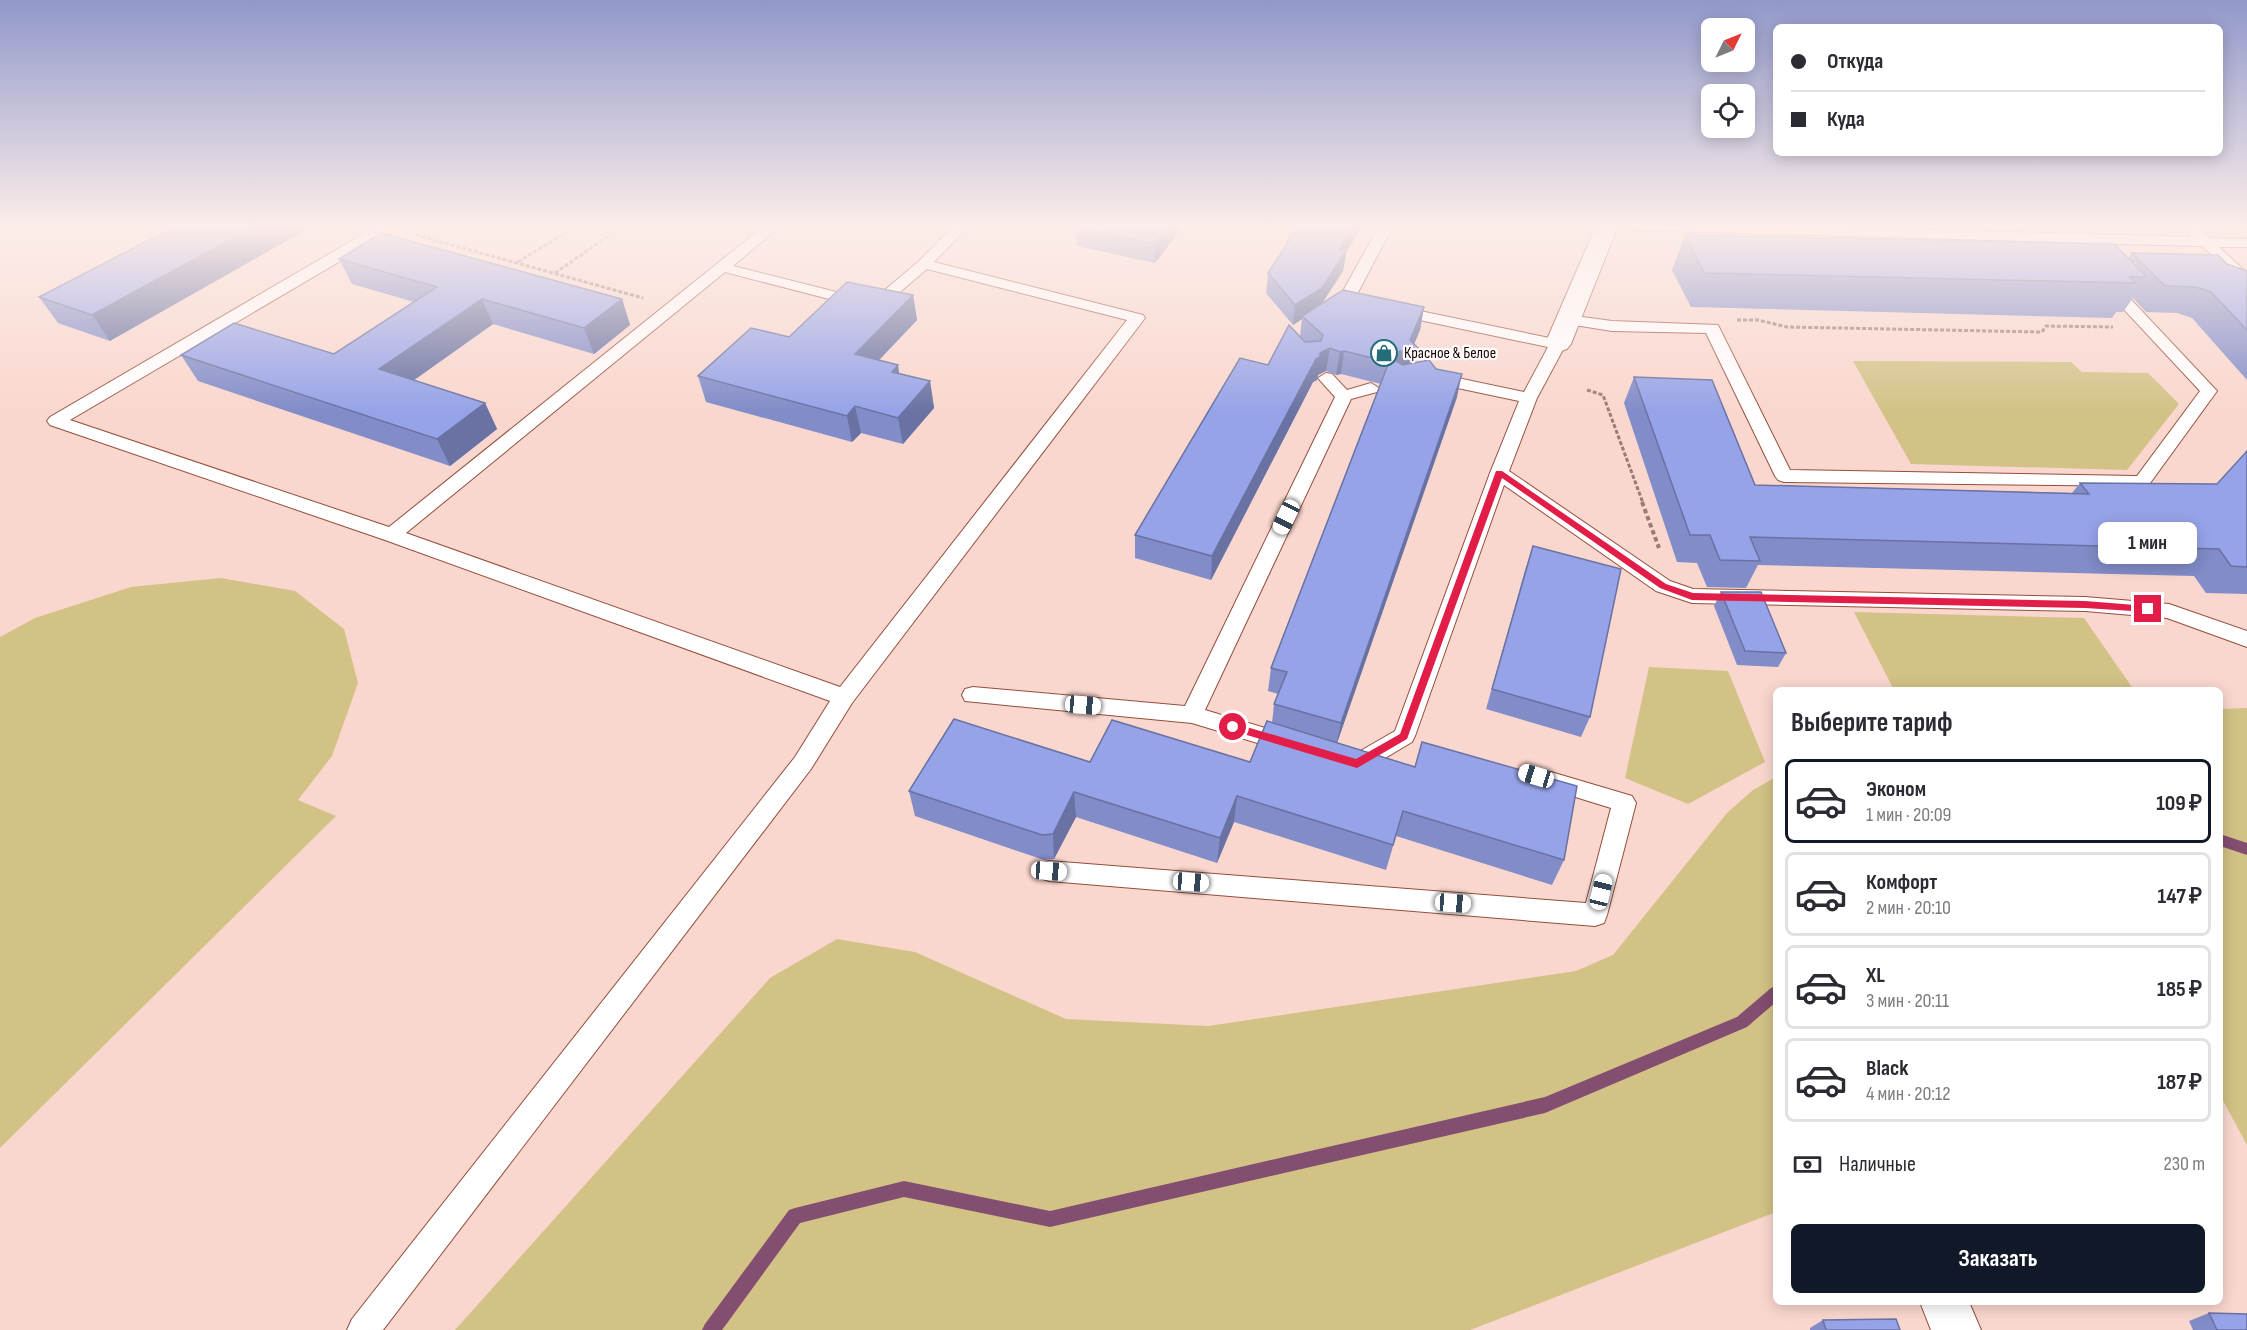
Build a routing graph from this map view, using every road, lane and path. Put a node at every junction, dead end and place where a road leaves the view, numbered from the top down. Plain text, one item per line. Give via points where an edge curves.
1 (284, 288) edge
2 (607, 288) edge
3 (695, 288) edge
4 (804, 288) edge
5 (896, 288) edge
6 (1019, 288) edge
7 (1350, 288) edge
8 (1581, 288) edge
9 (2112, 288) edge
10 (672, 307) junction
11 (1568, 320) junction
12 (1734, 320) edge
13 (2115, 327) edge
14 (1558, 344) junction
15 (1326, 378) edge
16 (1416, 378) edge
17 (1371, 388) edge
18 (1587, 390) dead end
19 (1344, 396) junction
20 (1529, 398) junction
21 (1499, 473) junction
22 (392, 535) junction
23 (1660, 551) dead end
24 (2247, 639) edge
25 (973, 695) dead end
26 (843, 697) junction
27 (1192, 715) junction
28 (1302, 748) edge
29 (1335, 757) edge
30 (1525, 773) edge
31 (1049, 871) dead end
32 (1945, 1305) edge
33 (363, 1330) edge
34 (1956, 1330) edge

1 - 22 lane via 56,421
2 - 10 path
3 - 10 lane
4 - 5 lane via 875,306
6 - 26 lane via 1137,318
7 - 14 lane via 1341,303
8 - 11 street
9 - 11 lane via 2209,391 2142,482 1784,476 1712,328 1612,326
10 - 22 lane
11 - 14 street
12 - 13 path via 1798,328 2042,332 2046,326
14 - 20 lane
15 - 19 lane
16 - 20 lane via 1425,376
17 - 19 lane
18 - 23 path via 1603,395
19 - 27 lane
20 - 21 lane
21 - 24 lane via 1663,586 1692,596 2085,604 2169,611
21 - 29 lane via 1415,740 1357,764
22 - 26 lane
25 - 27 lane
26 - 33 lane via 803,763
27 - 28 lane
30 - 31 lane via 1624,803 1596,915
32 - 34 street

